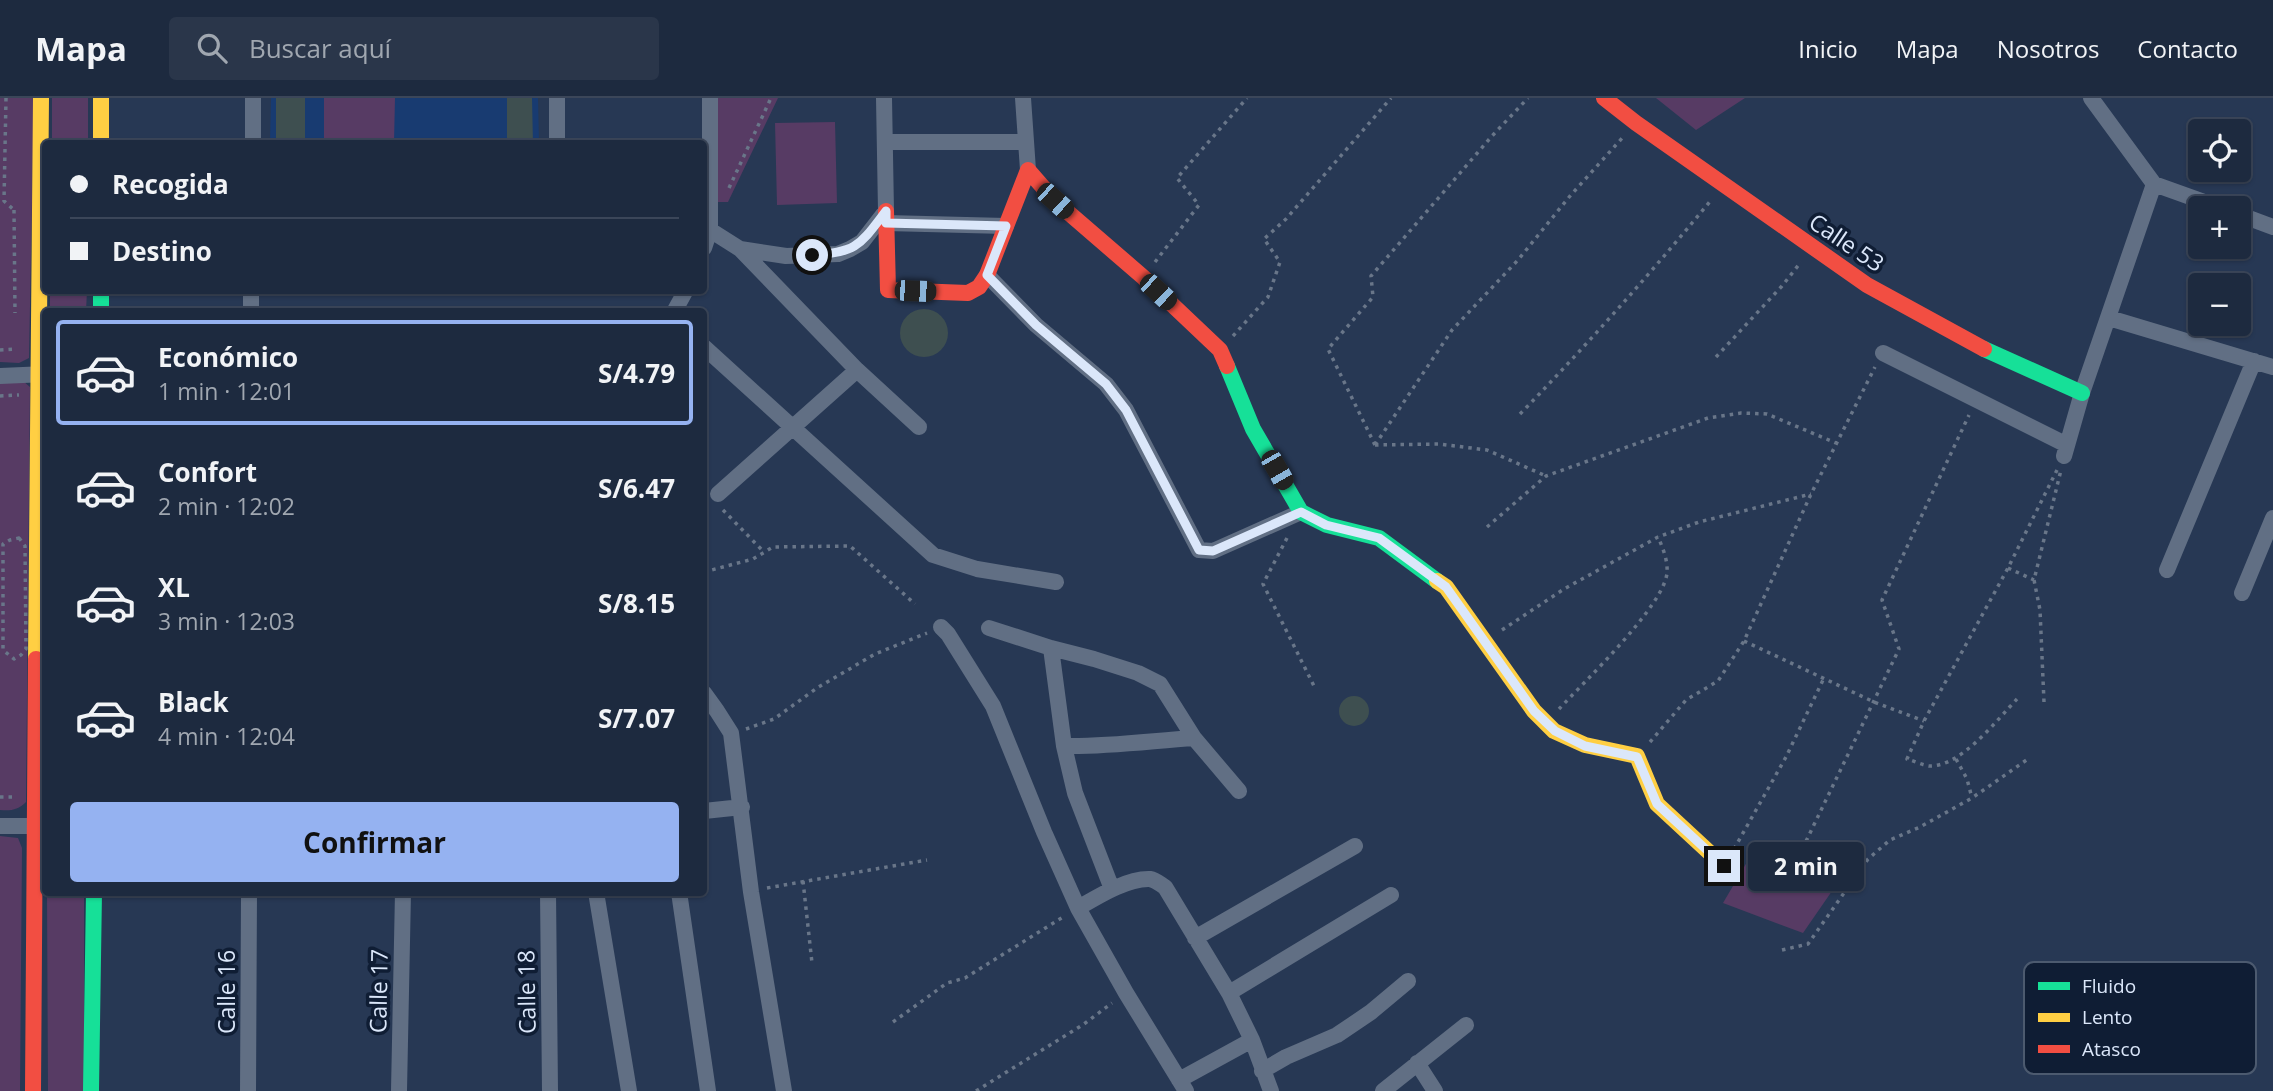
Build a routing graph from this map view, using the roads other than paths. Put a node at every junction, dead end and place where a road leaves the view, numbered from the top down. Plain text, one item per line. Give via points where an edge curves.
1 (41, 98) edge
2 (101, 98) edge
3 (253, 98) edge
4 (557, 98) edge
5 (710, 98) edge
6 (884, 98) edge
7 (1023, 98) edge
8 (1605, 98) edge
9 (2091, 98) edge
10 (101, 140) edge
11 (253, 140) edge
12 (557, 140) edge
13 (885, 142) junction
14 (1026, 142) junction
15 (1028, 170) junction
16 (2154, 184) junction
17 (2188, 196) edge
18 (886, 217) junction
19 (2251, 219) edge
20 (1006, 226) junction
21 (2273, 227) edge
22 (707, 230) edge
23 (42, 236) edge
24 (740, 248) junction
25 (987, 275) junction
26 (2109, 318) junction
27 (707, 350) edge
28 (1883, 352) road end
29 (2254, 361) junction
30 (2273, 367) edge
31 (858, 370) junction
32 (42, 374) edge
33 (0, 376) edge
34 (2082, 393) junction
35 (919, 427) dead end
36 (794, 428) junction
37 (720, 502) road end
38 (1301, 512) junction
39 (2273, 518) edge
40 (42, 525) edge
41 (2168, 570) dead end
42 (1056, 582) dead end
43 (2242, 593) dead end
44 (941, 627) road end
45 (989, 628) dead end
46 (1051, 648) junction
47 (707, 697) edge
48 (1194, 738) junction
49 (1064, 746) junction
50 (1239, 791) dead end
51 (742, 807) junction
52 (707, 811) edge
53 (40, 826) edge
54 (0, 827) edge
55 (1355, 846) dead end
56 (1724, 866) road end
57 (1112, 888) junction
58 (1391, 895) dead end
59 (94, 896) edge
60 (249, 896) edge
61 (403, 896) edge
62 (548, 896) edge
63 (597, 896) edge
64 (680, 896) edge
65 (1078, 908) junction
66 (1195, 938) junction
67 (1408, 981) dead end
68 (1229, 993) junction
69 (1466, 1025) dead end
70 (1252, 1040) junction
71 (1417, 1063) junction
72 (1262, 1071) junction
73 (1183, 1086) edge
74 (33, 1091) edge
75 (91, 1091) edge
76 (248, 1091) edge
77 (399, 1091) edge
78 (550, 1091) edge
79 (629, 1091) edge
80 (708, 1091) edge
81 (784, 1091) edge
82 (1271, 1091) edge
83 (1383, 1091) edge
84 (1435, 1091) edge

1 - 23 street
2 - 10 street
3 - 11 street
4 - 12 street
5 - 22 street
6 - 13 street
7 - 14 street
8 - 34 street, Calle 53 via 1867,285 1980,347
9 - 16 street
13 - 14 street
13 - 18 street
14 - 15 street
15 - 20 street
15 - 38 street via 1055,201 1220,350 1253,429
16 - 17 street
16 - 26 street
18 - 20 street
18 - 24 street via 862,242 838,254 786,256
18 - 25 street via 888,290 968,293
19 - 21 street
20 - 25 street
22 - 24 street
24 - 31 street
25 - 38 street via 1036,325 1106,384 1126,410 1199,550 1213,551
26 - 29 street
26 - 34 street
27 - 36 street
28 - 34 street via 2066,450
29 - 30 street
29 - 41 street
31 - 35 street
31 - 36 street
32 - 33 street
36 - 37 street
36 - 42 street via 933,555 977,569
38 - 56 street via 1326,525 1379,538 1446,587 1534,711 1555,731 1585,746 1637,757 1657,804
39 - 43 street
40 - 53 street
44 - 65 street via 993,706
45 - 46 street
46 - 48 street via 1138,673 1160,684
46 - 49 street
47 - 51 street via 731,733
48 - 49 street
48 - 50 street
49 - 57 street via 1075,793
51 - 52 street
51 - 81 street via 751,892
53 - 54 street
53 - 74 street
55 - 66 street
57 - 65 street
57 - 66 street via 1153,879 1165,887
58 - 68 street
59 - 75 street
60 - 76 street, Calle 16
61 - 77 street, Calle 17
62 - 78 street, Calle 18
63 - 79 street
64 - 80 street
65 - 73 street
66 - 68 street
67 - 72 street via 1337,1035
68 - 70 street
69 - 71 street
70 - 72 street
70 - 73 street
71 - 83 street
71 - 84 street
72 - 82 street

